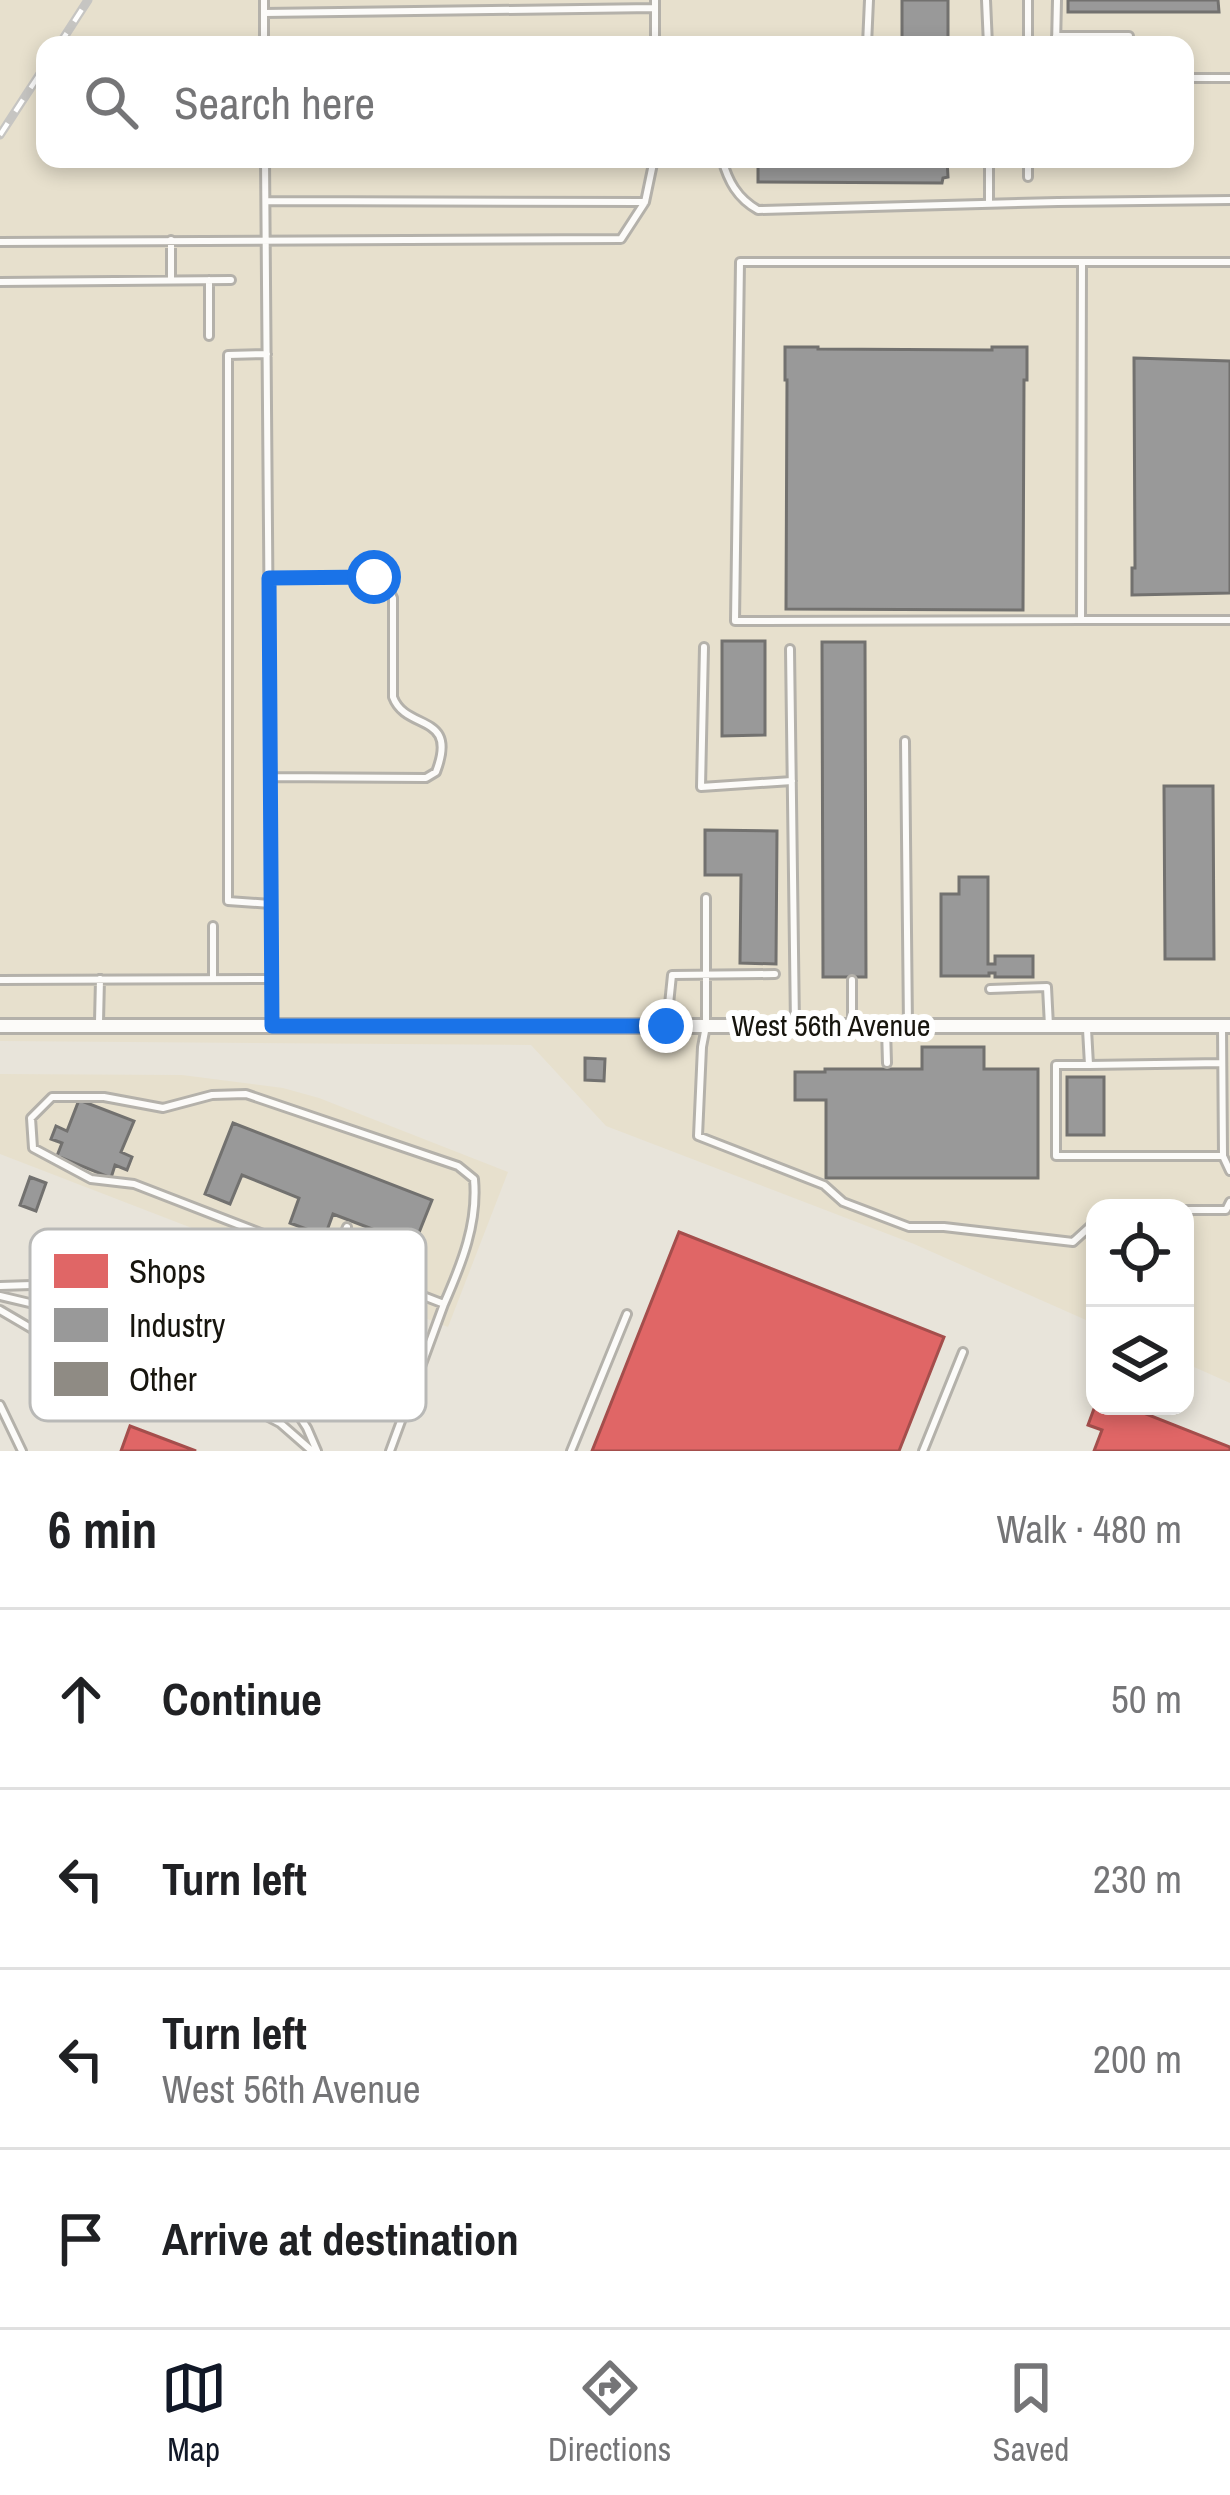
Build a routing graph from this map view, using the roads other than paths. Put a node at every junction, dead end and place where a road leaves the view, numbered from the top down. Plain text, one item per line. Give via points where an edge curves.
1 (264, 0) edge
2 (869, 0) edge
3 (986, 0) edge
4 (1028, 0) edge
5 (1057, 0) edge
6 (655, 4) edge
7 (264, 13) junction
8 (264, 36) edge
9 (655, 36) edge
10 (867, 36) edge
11 (988, 36) edge
12 (1028, 36) edge
13 (1056, 36) edge
14 (1194, 78) edge
15 (1230, 78) edge
16 (266, 168) edge
17 (652, 168) edge
18 (725, 168) edge
19 (989, 168) edge
20 (1028, 168) edge
21 (1028, 177) dead end
22 (1230, 200) edge
23 (266, 201) junction
24 (644, 202) junction
25 (989, 203) junction
26 (266, 239) junction
27 (171, 240) junction
28 (0, 242) edge
29 (1082, 262) junction
30 (1230, 262) edge
31 (171, 280) junction
32 (209, 280) junction
33 (231, 280) dead end
34 (0, 282) edge
35 (209, 336) dead end
36 (267, 354) junction
37 (269, 578) junction
38 (1081, 620) junction
39 (1230, 620) edge
40 (704, 647) dead end
41 (790, 649) dead end
42 (905, 741) dead end
43 (270, 777) junction
44 (792, 781) junction
45 (706, 898) dead end
46 (271, 904) junction
47 (213, 926) dead end
48 (704, 974) junction
49 (775, 974) dead end
50 (100, 979) junction
51 (213, 979) junction
52 (272, 979) junction
53 (0, 980) edge
54 (853, 980) dead end
55 (990, 989) dead end
56 (0, 1026) edge
57 (99, 1026) junction
58 (272, 1026) junction
59 (666, 1026) junction
60 (706, 1026) junction
61 (795, 1026) junction
62 (852, 1026) junction
63 (886, 1026) junction
64 (908, 1026) junction
65 (1049, 1026) junction
66 (1087, 1026) junction
67 (1226, 1026) edge
68 (887, 1063) dead end
69 (1222, 1063) junction
70 (1088, 1065) junction
71 (1223, 1156) junction
72 (1230, 1171) edge
73 (1230, 1202) edge
74 (1194, 1210) edge
75 (250, 1229) edge
76 (1086, 1230) edge
77 (30, 1285) edge
78 (0, 1286) edge
79 (0, 1296) edge
80 (426, 1297) edge
81 (30, 1303) edge
82 (444, 1304) junction
83 (0, 1310) edge
84 (627, 1314) dead end
85 (30, 1327) edge
86 (963, 1352) dead end
87 (426, 1353) edge
88 (0, 1405) edge
89 (276, 1421) edge
90 (303, 1421) edge
91 (401, 1421) edge
92 (22, 1451) edge
93 (315, 1451) edge
94 (390, 1451) edge
95 (571, 1451) edge
96 (923, 1451) edge

1 - 7 lane
2 - 10 lane
3 - 11 lane
4 - 12 lane
5 - 13 lane
6 - 7 lane
6 - 9 lane
7 - 8 lane
14 - 15 lane
16 - 23 lane
17 - 24 lane
18 - 25 lane via 758,210
19 - 25 lane
20 - 21 lane
22 - 25 lane
23 - 24 lane
23 - 26 lane
24 - 26 lane via 621,239
26 - 27 lane
26 - 36 lane
27 - 28 lane
27 - 31 lane
29 - 30 lane
29 - 38 lane
29 - 38 lane via 740,262 735,621
31 - 32 lane
31 - 34 lane
32 - 33 lane
32 - 35 lane
36 - 37 lane
36 - 46 lane via 228,355 228,901
37 - 43 lane
37 - 43 lane via 374,577 387,586 393,697 398,710 436,730 441,745 436,772 426,778
38 - 39 lane
40 - 44 lane via 701,787
41 - 44 lane
42 - 64 lane
43 - 46 lane
44 - 61 lane
45 - 48 lane
46 - 52 lane
47 - 51 lane
48 - 49 lane
48 - 59 lane via 672,975
48 - 60 lane
50 - 51 lane
50 - 53 lane
50 - 57 lane
51 - 52 lane
52 - 58 lane
54 - 62 lane
55 - 65 lane via 1047,987
56 - 57 street, West 56th Avenue
57 - 58 street, West 56th Avenue
58 - 59 street, West 56th Avenue
59 - 60 street, West 56th Avenue
60 - 61 street, West 56th Avenue
60 - 76 lane via 698,1136 909,1227 1073,1242
61 - 62 street, West 56th Avenue
62 - 63 street, West 56th Avenue
63 - 64 street, West 56th Avenue
63 - 68 lane
64 - 65 street, West 56th Avenue
65 - 66 street, West 56th Avenue
66 - 67 street, West 56th Avenue
66 - 70 lane
67 - 69 lane
69 - 70 lane
69 - 71 lane
70 - 71 lane via 1056,1065 1056,1156
71 - 72 lane
73 - 74 lane via 1226,1210
75 - 82 lane via 134,1184 91,1179 33,1148 31,1118 52,1097 104,1096 163,1108 246,1094 458,1166 474,1179 477,1206
77 - 78 lane
79 - 81 lane
80 - 82 lane
82 - 87 lane
83 - 85 lane
84 - 95 lane
86 - 96 lane
88 - 92 lane
89 - 93 lane
90 - 93 lane
91 - 94 lane

